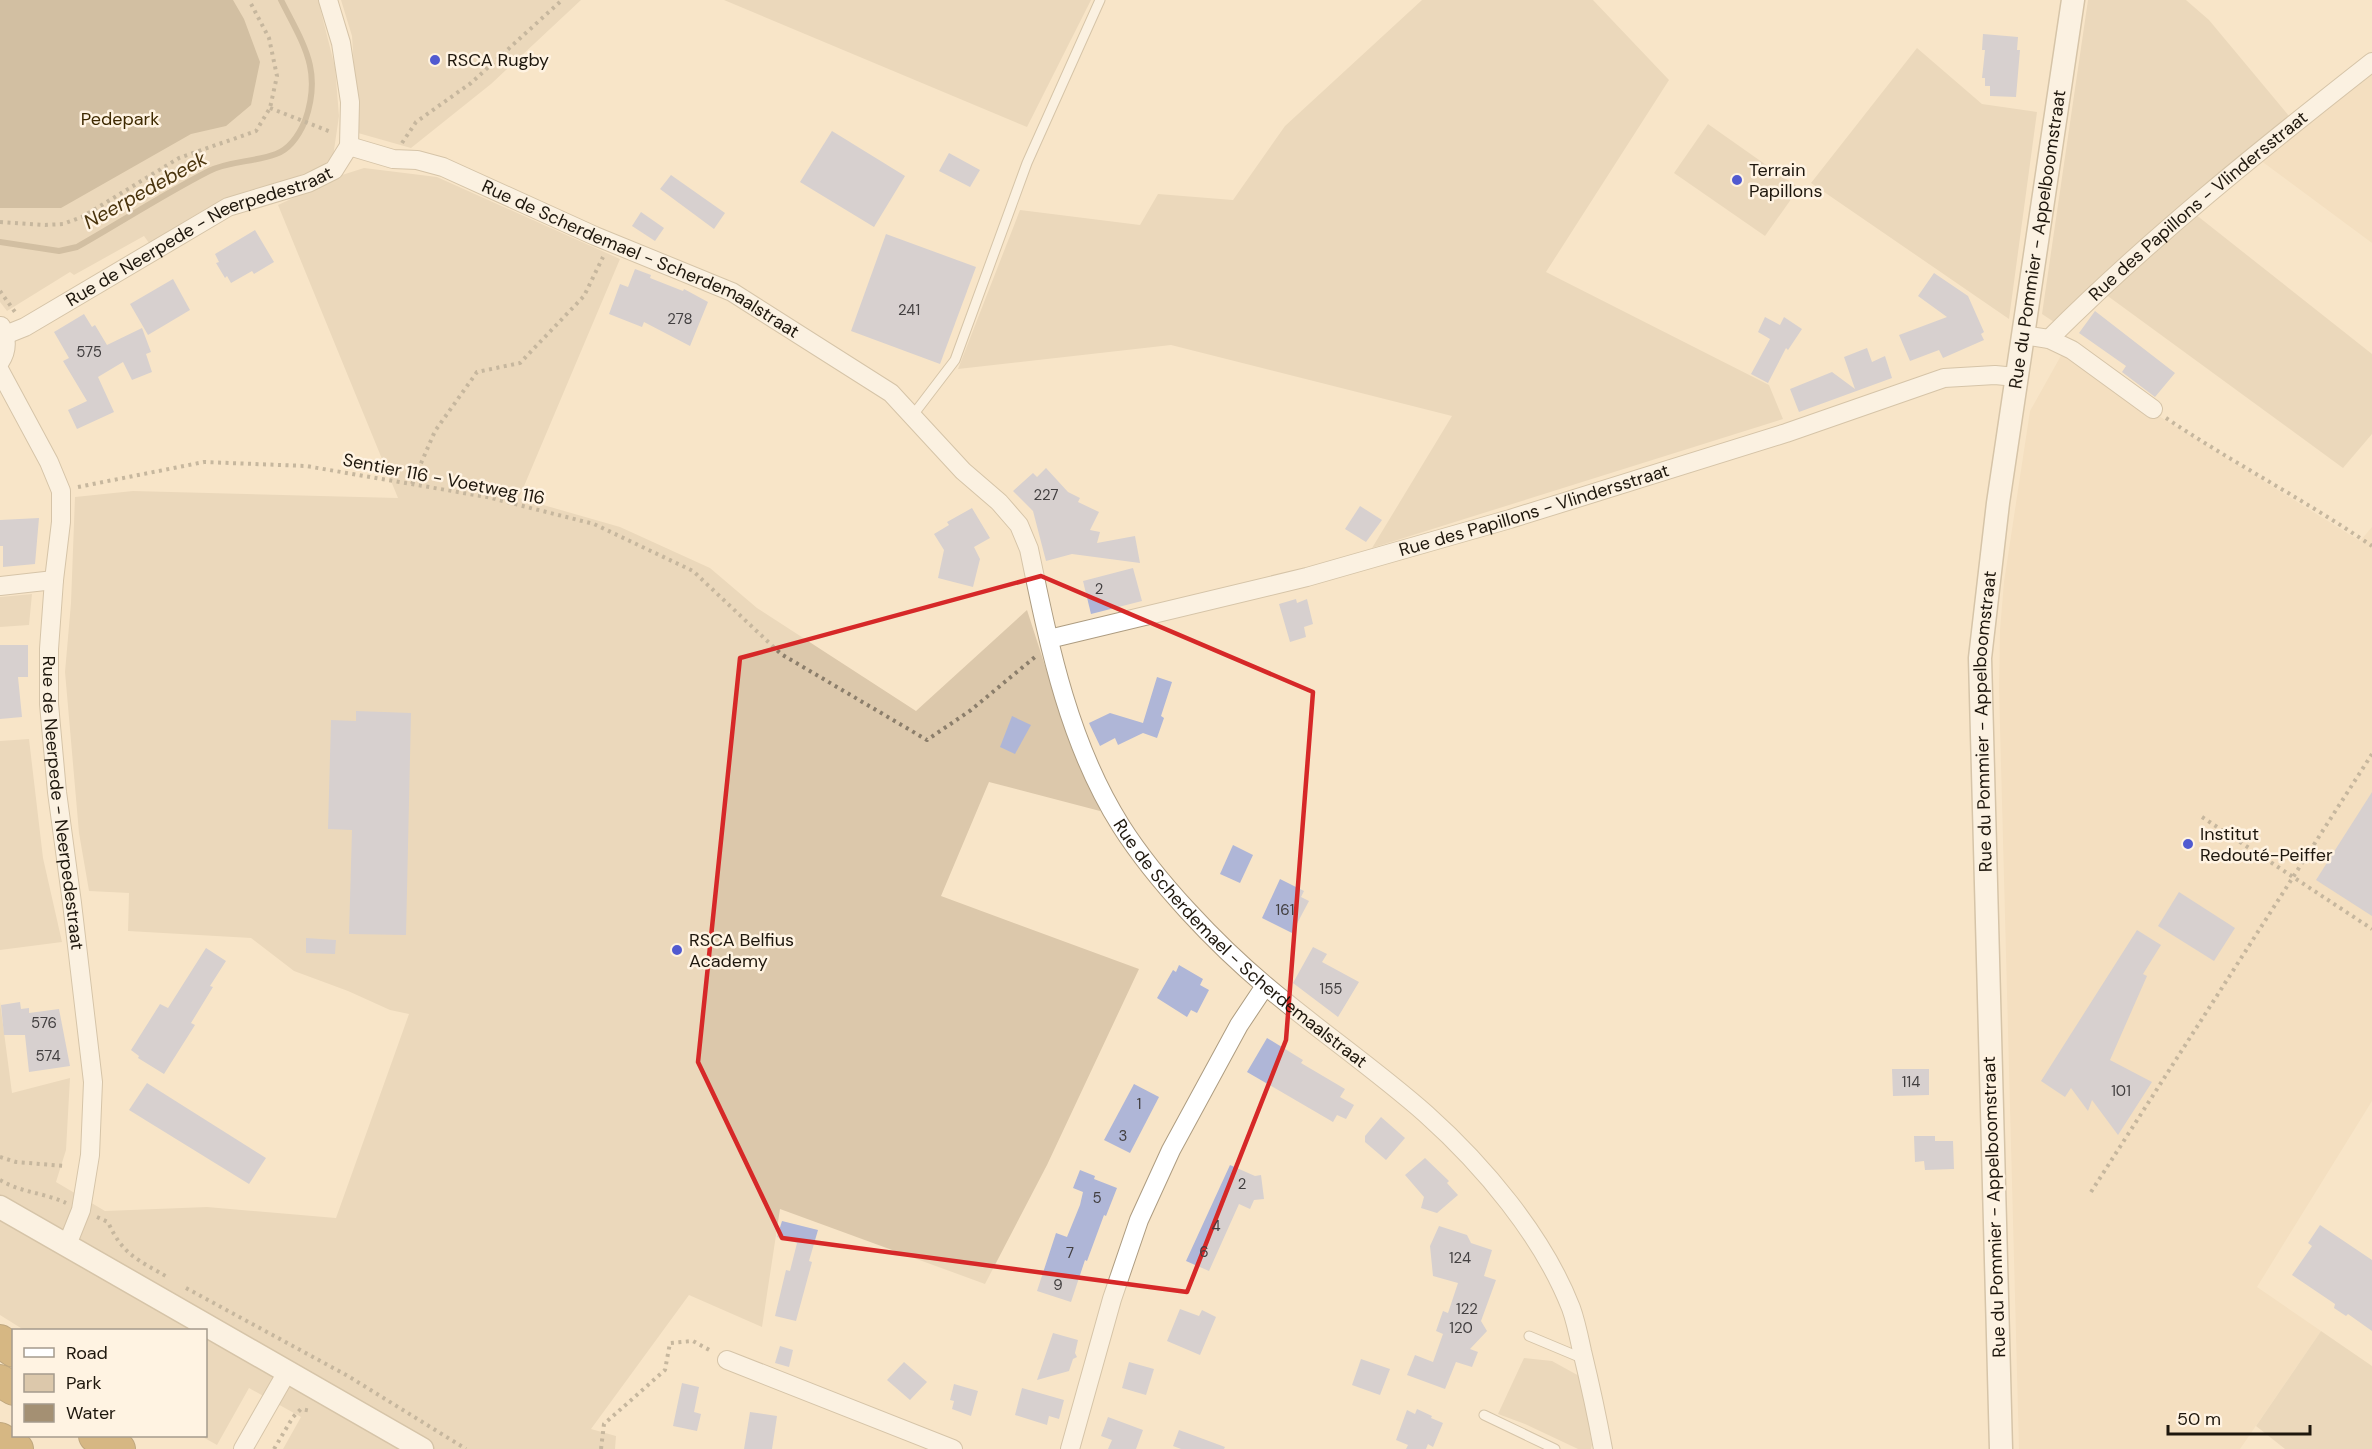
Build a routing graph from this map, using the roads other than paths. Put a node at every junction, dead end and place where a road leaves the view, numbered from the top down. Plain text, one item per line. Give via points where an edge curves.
1 (328, 0) edge
2 (1100, 0) edge
3 (2073, 0) edge
4 (2372, 62) edge
5 (349, 146) junction
6 (3, 330) edge
7 (2023, 335) junction
8 (2049, 339) junction
9 (0, 362) edge
10 (0, 371) edge
11 (2016, 378) junction
12 (2152, 409) road end
13 (913, 416) junction
14 (54, 580) junction
15 (0, 586) edge
16 (1050, 645) junction
17 (1265, 986) junction
18 (0, 1207) edge
19 (67, 1245) junction
20 (1529, 1336) dead end
21 (1584, 1359) junction
22 (727, 1360) road end
23 (287, 1372) junction
24 (1484, 1415) dead end
25 (97, 1437) edge
26 (120, 1437) edge
27 (0, 1439) edge
28 (17, 1449) edge
29 (119, 1449) edge
30 (135, 1449) edge
31 (243, 1449) edge
32 (422, 1449) edge
33 (953, 1449) edge
34 (1070, 1449) edge
35 (1556, 1449) edge
36 (1603, 1449) edge
37 (2001, 1449) edge

1 - 5 street, Rue de Neerpede - Neerpedestraat via 350,102
2 - 13 lane via 1026,163 956,360
3 - 7 street, Rue du Pommier - Appelboomstraat
4 - 8 street, Rue des Papillons - Vlindersstraat via 2167,227
5 - 6 street, Rue de Neerpede - Neerpedestraat via 334,170 308,183 228,207 25,327
5 - 13 street, Rue de Scherdemael - Scherdemaalstraat via 393,159 443,167 610,243 732,292 891,393
6 - 9 street, Rue de Neerpede - Neerpedestraat via 6,345
7 - 8 street
7 - 11 street, Rue du Pommier - Appelboomstraat
8 - 12 street via 2072,350
10 - 14 street, Rue de Neerpede - Neerpedestraat via 49,462 60,491 61,522
11 - 16 street, Rue des Papillons - Vlindersstraat via 1944,378 1786,433 1510,519
11 - 37 street, Rue du Pommier - Appelboomstraat via 1980,658
13 - 16 street, Rue de Scherdemael - Scherdemaalstraat via 1019,525 1029,549
14 - 15 street
14 - 19 street, Rue de Neerpede - Neerpedestraat via 49,704 93,1082 90,1155 81,1210
16 - 17 street, Rue de Scherdemael - Scherdemaalstraat via 1084,758 1122,826 1206,930
17 - 21 street, Rue de Scherdemael - Scherdemaalstraat via 1427,1115 1480,1169 1521,1218 1551,1267 1571,1309
17 - 34 street via 1239,1025 1171,1150 1138,1220
18 - 19 street
19 - 23 street
20 - 21 lane
21 - 36 street, Rue de Scherdemael - Scherdemaalstraat
22 - 33 street
23 - 31 street
23 - 32 street
24 - 35 lane
25 - 29 highway
26 - 30 highway
27 - 28 highway

